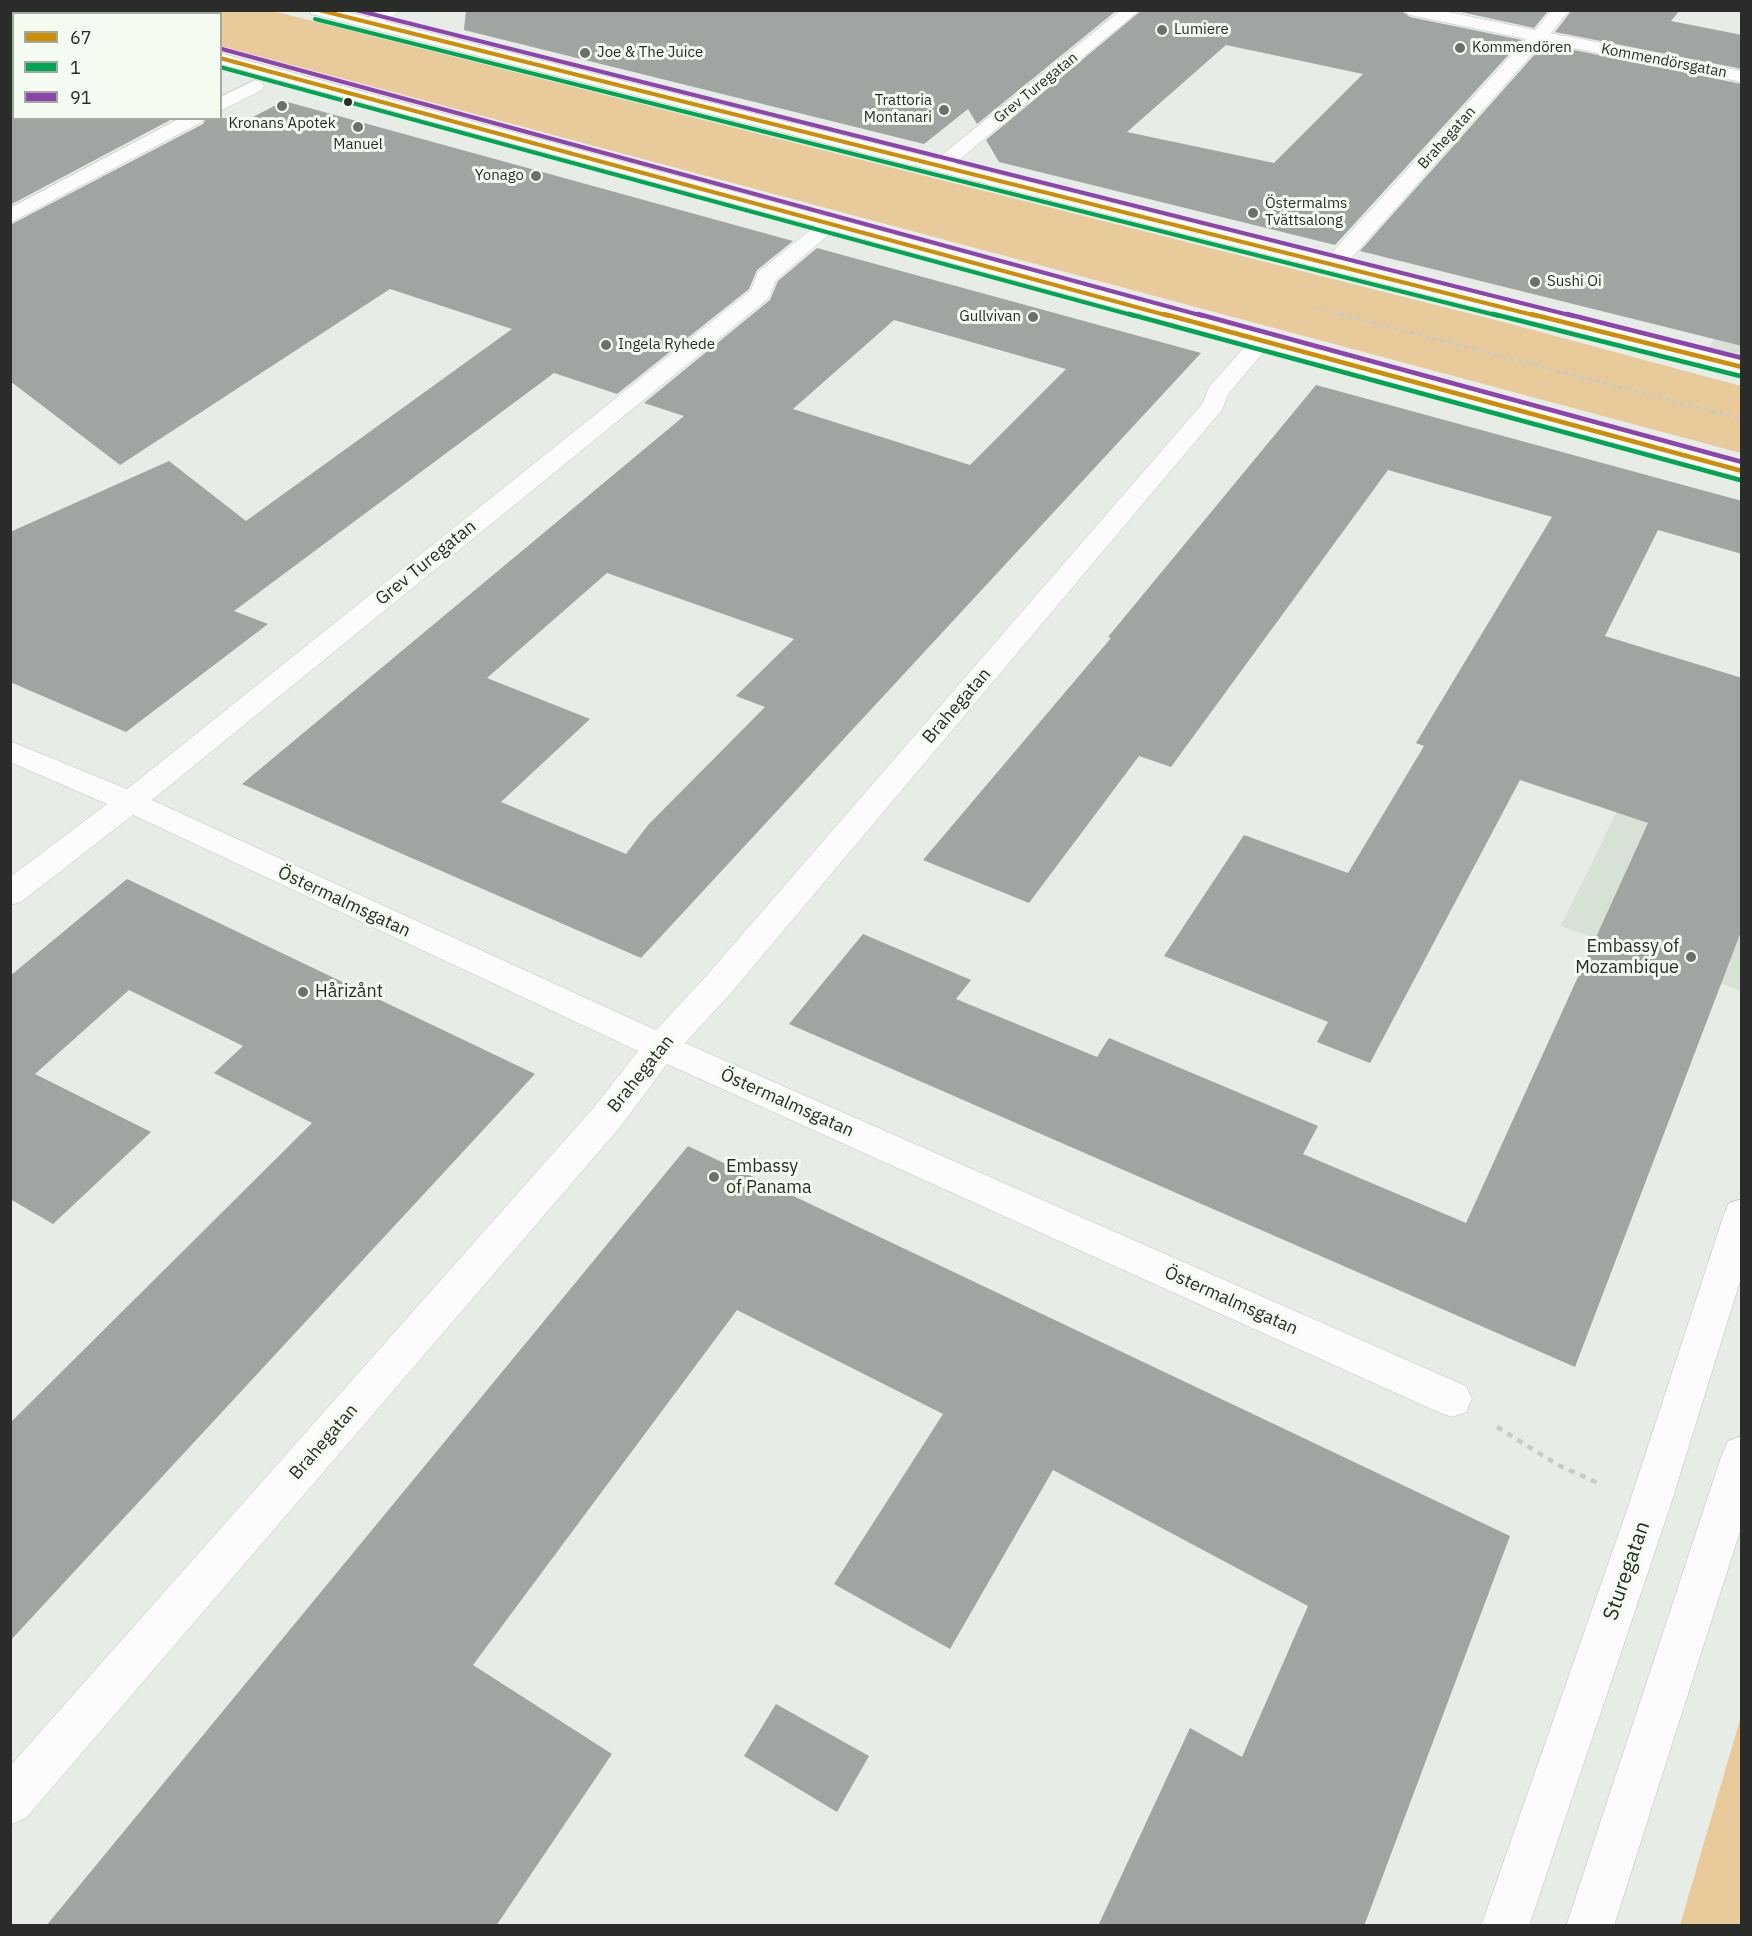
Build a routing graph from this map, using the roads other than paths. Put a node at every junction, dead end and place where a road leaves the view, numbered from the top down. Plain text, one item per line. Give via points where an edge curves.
1 (317, 10) edge
2 (394, 10) edge
3 (1132, 10) edge
4 (1410, 10) edge
5 (1562, 10) edge
6 (369, 23) junction
7 (1539, 36) junction
8 (222, 59) edge
9 (1742, 77) edge
10 (255, 87) dead end
11 (222, 104) edge
12 (191, 120) edge
13 (940, 166) junction
14 (10, 217) edge
15 (831, 223) junction
16 (1333, 265) junction
17 (1262, 341) junction
18 (1742, 367) edge
19 (1742, 471) edge
20 (10, 750) edge
21 (130, 802) junction
22 (10, 894) edge
23 (661, 1047) junction
24 (1742, 1214) edge
25 (1452, 1399) road end
26 (1742, 1454) edge
27 (10, 1802) edge
28 (1505, 1926) edge
29 (1590, 1926) edge

1 - 6 street
2 - 6 street
3 - 13 street, Grev Turegatan
4 - 7 street, Kommendörsgatan
5 - 7 street, Brahegatan
6 - 13 street
7 - 9 street, Kommendörsgatan
7 - 16 street, Brahegatan
8 - 15 street
10 - 11 street
12 - 14 street
13 - 16 street
15 - 17 street
15 - 21 street, Grev Turegatan via 766,277 761,293
16 - 18 street
17 - 19 street
17 - 23 street, Brahegatan via 1217,392 1214,405
20 - 21 street, Östermalmsgatan
21 - 22 street, Grev Turegatan
21 - 23 street, Östermalmsgatan
23 - 25 street, Östermalmsgatan
23 - 27 street, Brahegatan via 608,1116
24 - 28 street, Sturegatan via 1649,1507
26 - 29 street

